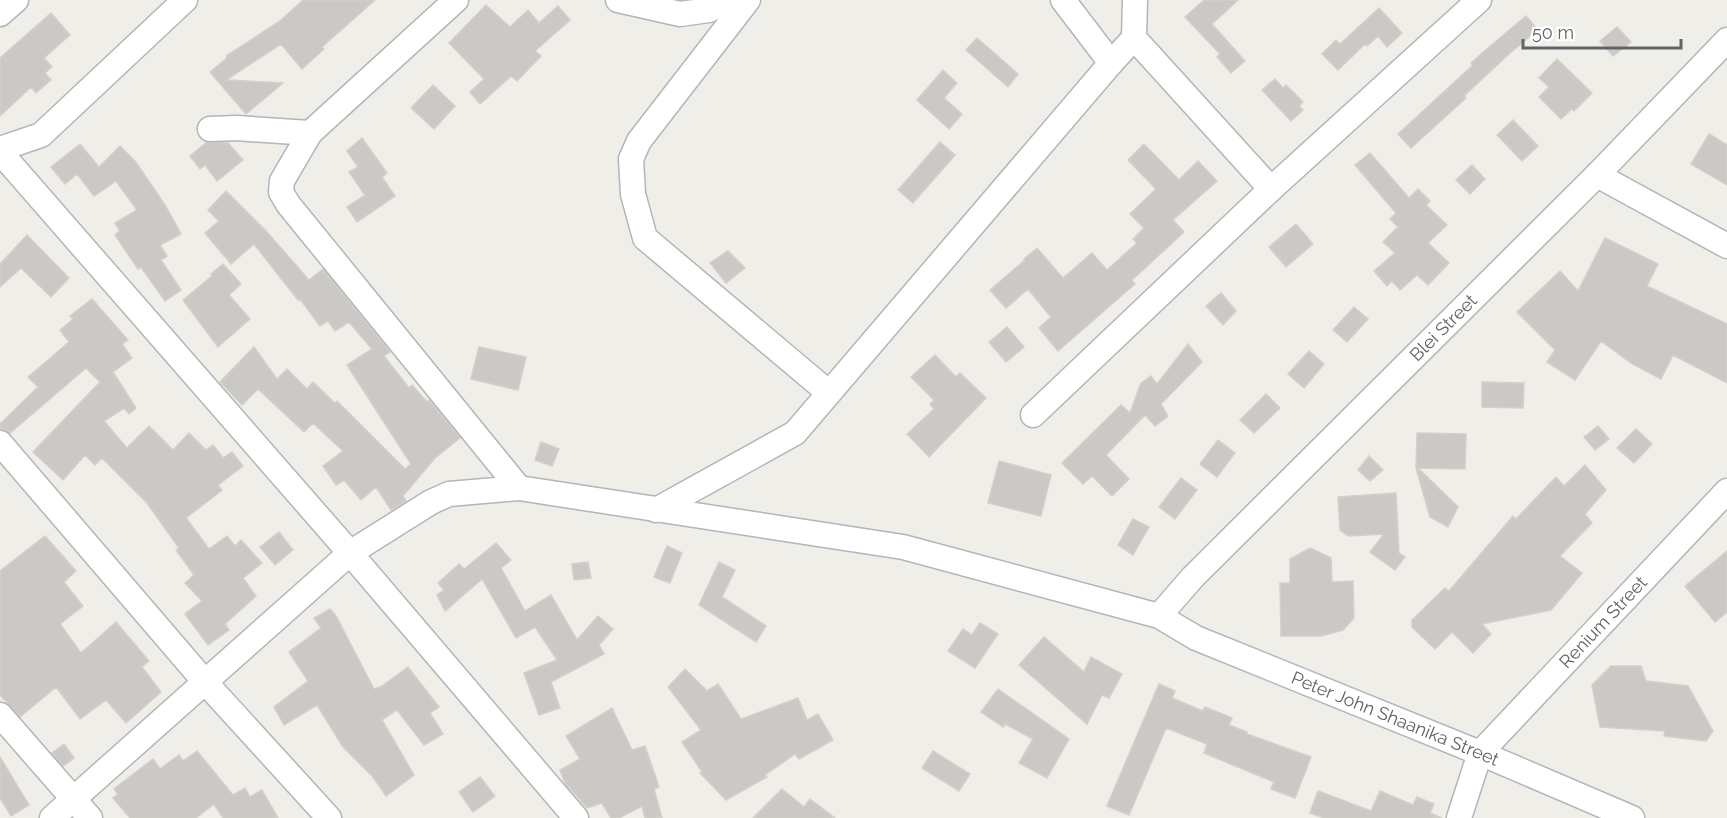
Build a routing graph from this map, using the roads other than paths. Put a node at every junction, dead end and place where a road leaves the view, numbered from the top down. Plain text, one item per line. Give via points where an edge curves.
1 (16, 0) edge
2 (185, 0) edge
3 (456, 0) edge
4 (618, 0) edge
5 (729, 0) edge
6 (748, 0) edge
7 (1063, 0) edge
8 (1135, 0) edge
9 (1479, 0) edge
10 (0, 14) edge
11 (1134, 38) junction
12 (1727, 40) edge
13 (1111, 63) junction
14 (210, 129) dead end
15 (310, 133) junction
16 (0, 151) edge
17 (1597, 175) junction
18 (1271, 189) junction
19 (1727, 246) edge
20 (829, 393) junction
21 (1033, 415) dead end
22 (0, 443) edge
23 (519, 488) junction
24 (1727, 491) edge
25 (656, 510) junction
26 (350, 553) junction
27 (1159, 616) junction
28 (205, 682) junction
29 (0, 715) edge
30 (1480, 753) junction
31 (75, 799) junction
32 (52, 818) edge
33 (90, 818) edge
34 (329, 818) edge
35 (576, 818) edge
36 (1460, 818) edge
37 (1632, 818) edge

1 - 10 street
2 - 16 street via 41,135
3 - 15 street
4 - 5 street via 680,14 709,10
6 - 20 street via 639,141 631,159 633,194 645,238
7 - 13 street
8 - 11 street
9 - 18 street
11 - 13 street
11 - 18 street
12 - 17 street, Blei Street
13 - 20 street
14 - 15 street
15 - 23 street via 282,181 281,192 288,204
16 - 26 street
17 - 19 street
17 - 27 street, Blei Street via 1193,577
18 - 21 street
20 - 25 street via 795,433
22 - 28 street
23 - 25 street, Peter John Shaanika Street
23 - 26 street, Peter John Shaanika Street via 449,494
24 - 30 street, Renium Street
25 - 27 street, Peter John Shaanika Street via 903,548
26 - 28 street, Peter John Shaanika Street
26 - 35 street
27 - 30 street, Peter John Shaanika Street via 1196,638
28 - 31 street, Peter John Shaanika Street
28 - 34 street
29 - 31 street
30 - 36 street
30 - 37 street, Peter John Shaanika Street
31 - 32 street, Peter John Shaanika Street
31 - 33 street

